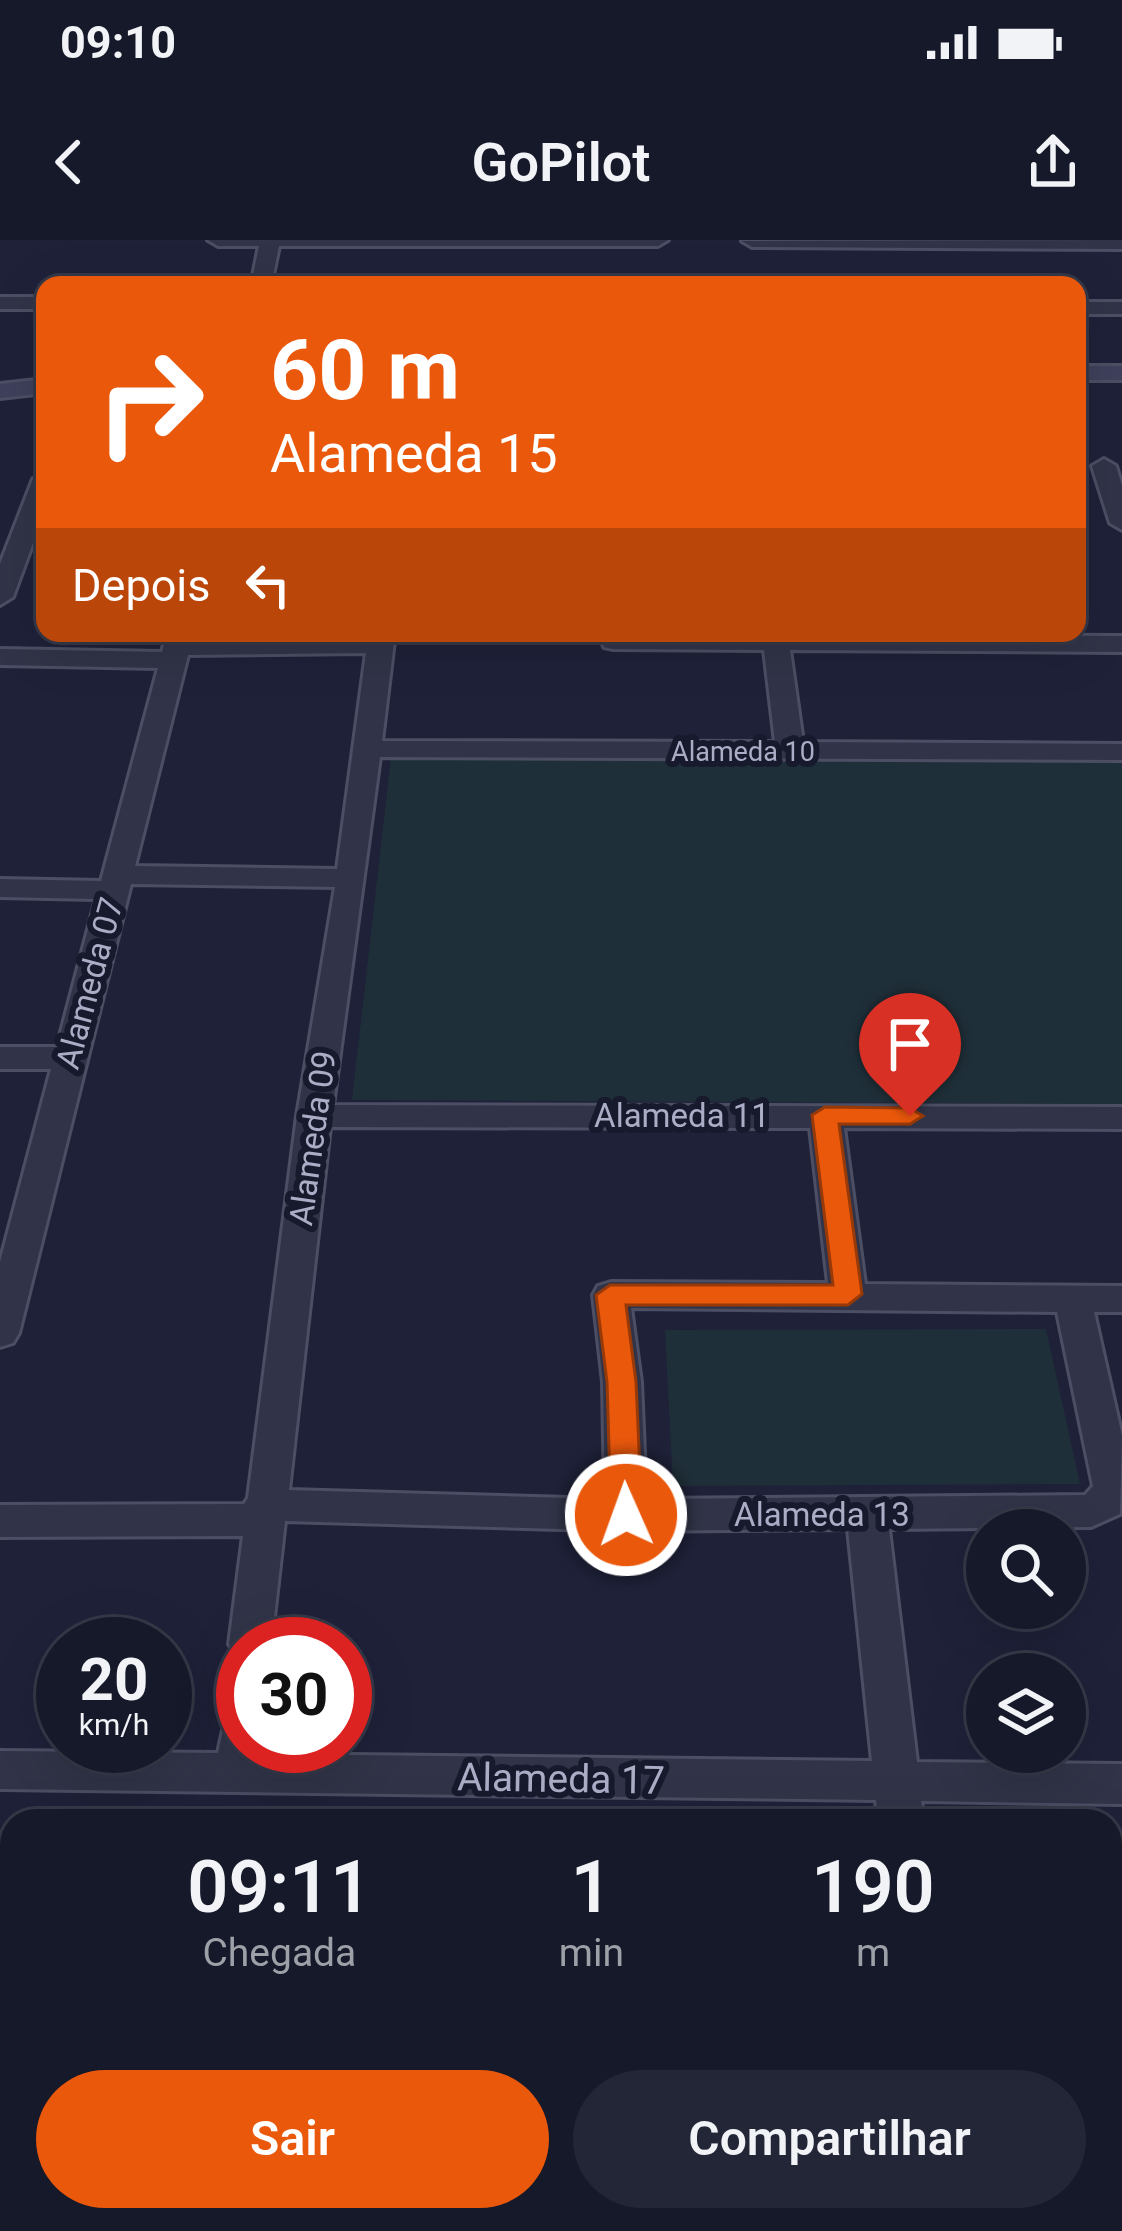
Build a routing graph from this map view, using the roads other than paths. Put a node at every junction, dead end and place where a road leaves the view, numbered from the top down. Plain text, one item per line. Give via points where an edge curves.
1 (218, 240) edge
2 (270, 240) edge
3 (658, 240) edge
4 (752, 241) edge
5 (1122, 243) edge
6 (263, 276) edge
7 (0, 303) edge
8 (36, 303) edge
9 (1086, 308) edge
10 (1122, 308) edge
11 (0, 368) edge
12 (36, 368) edge
13 (1086, 373) edge
14 (1122, 374) edge
15 (36, 387) edge
16 (1086, 389) edge
17 (1122, 389) edge
18 (0, 391) edge
19 (1113, 466) edge
20 (36, 503) edge
21 (1122, 524) edge
22 (0, 597) edge
23 (304, 642) edge
24 (381, 642) edge
25 (776, 642) edge
26 (1060, 642) edge
27 (1122, 644) edge
28 (176, 647) edge
29 (0, 657) edge
30 (364, 749) junction
31 (790, 752) junction
32 (1122, 752) edge
33 (351, 878) junction
34 (116, 883) junction
35 (0, 888) edge
36 (0, 1058) edge
37 (68, 1058) junction
38 (825, 1115) junction
39 (314, 1116) junction
40 (1122, 1118) edge
41 (848, 1294) junction
42 (1073, 1299) junction
43 (1122, 1299) edge
44 (0, 1333) edge
45 (263, 1512) junction
46 (867, 1513) junction
47 (626, 1515) junction
48 (0, 1521) edge
49 (253, 1617) edge
50 (0, 1770) edge
51 (238, 1775) joint
52 (1122, 1784) edge
53 (899, 1801) edge

1 - 2 street
2 - 3 street
2 - 6 street
4 - 5 street
7 - 8 street
9 - 10 street
11 - 12 street
13 - 14 street
15 - 18 street
16 - 17 street
19 - 21 street
20 - 22 street
23 - 28 street
24 - 30 street, Alameda 09
25 - 31 street
26 - 27 street
28 - 29 street
28 - 34 street, Alameda 07
30 - 31 street, Alameda 10
30 - 33 street, Alameda 09
31 - 32 street, Alameda 10
33 - 34 street
33 - 39 street, Alameda 09
34 - 35 street
34 - 37 street, Alameda 07
36 - 37 street
37 - 44 street, Alameda 07
38 - 39 street, Alameda 11
38 - 40 street, Alameda 11
38 - 41 street
39 - 45 street, Alameda 09
41 - 42 street
41 - 47 street via 610,1295
42 - 43 street
42 - 46 street, Alameda 13 via 1113,1486 1106,1503 1091,1511
45 - 47 street, Alameda 13
45 - 48 street, Alameda 13
45 - 49 street, Alameda 09
46 - 47 street, Alameda 13
46 - 53 street
50 - 51 street, Alameda 17
51 - 53 street, Alameda 17
52 - 53 street, Alameda 17

